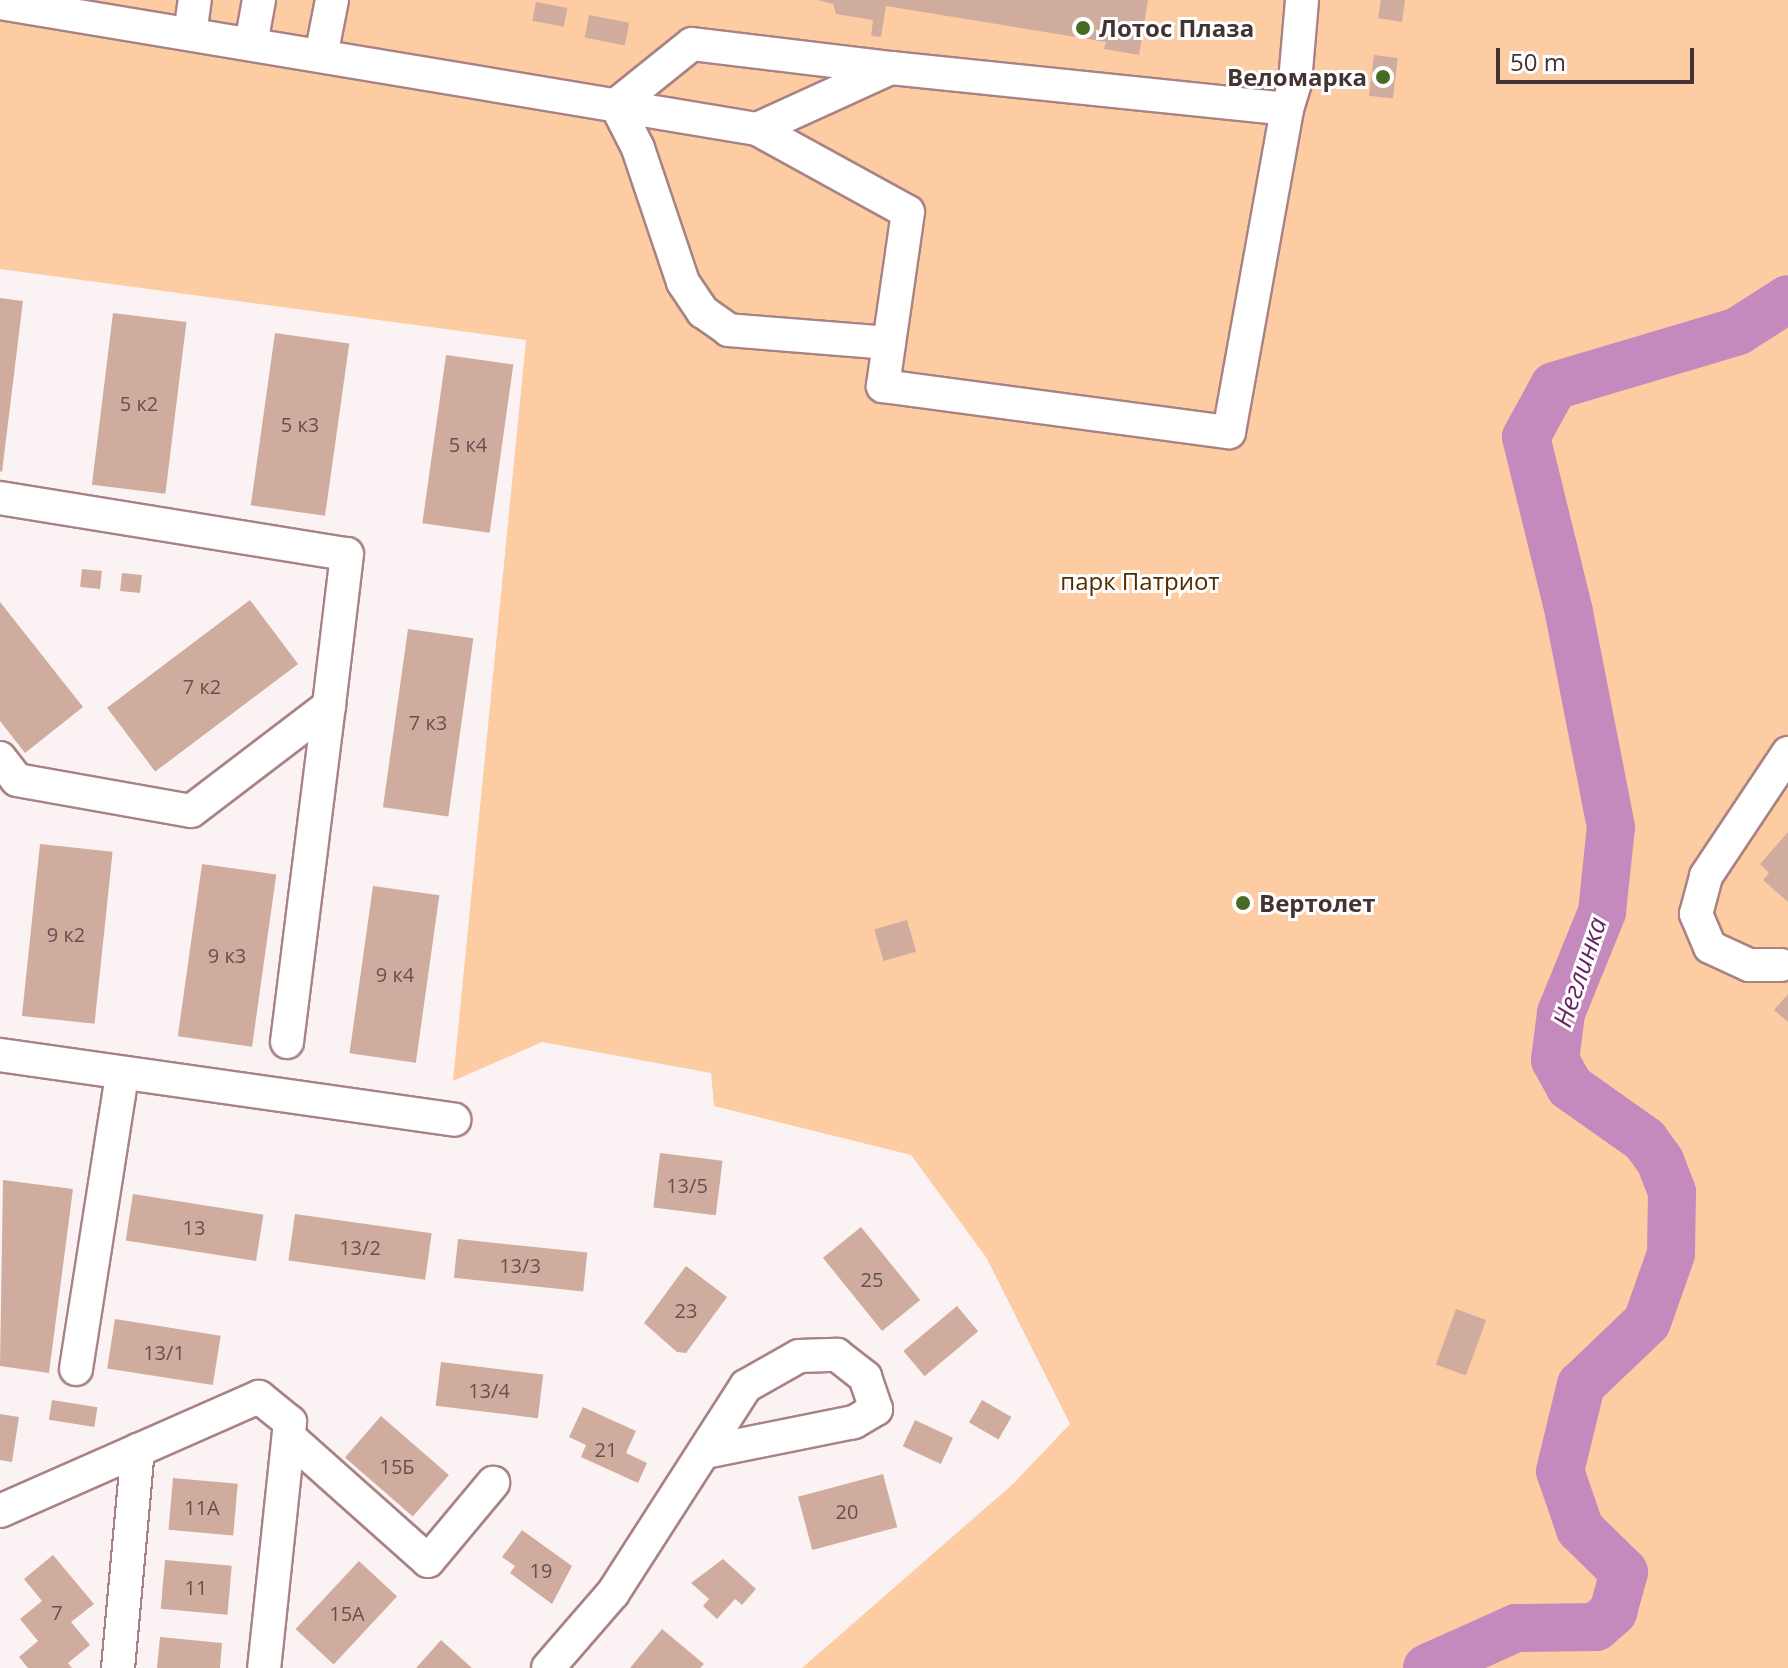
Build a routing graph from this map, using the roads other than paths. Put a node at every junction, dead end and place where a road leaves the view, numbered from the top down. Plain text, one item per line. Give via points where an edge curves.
1 (195, 0) edge
2 (259, 0) edge
3 (332, 0) edge
4 (1302, 0) edge
5 (0, 3) edge
6 (62, 6) edge
7 (128, 12) edge
8 (190, 34) junction
9 (251, 44) junction
10 (321, 56) junction
11 (891, 68) junction
12 (616, 105) junction
13 (1287, 109) junction
14 (757, 129) junction
15 (889, 343) junction
16 (0, 498) edge
17 (329, 706) junction
18 (1788, 753) edge
19 (0, 758) edge
20 (1781, 965) dead end
21 (287, 1042) dead end
22 (0, 1055) edge
23 (122, 1074) junction
24 (454, 1120) dead end
25 (76, 1369) dead end
26 (289, 1437) junction
27 (138, 1450) junction
28 (705, 1452) junction
29 (493, 1483) dead end
30 (0, 1511) edge
31 (118, 1668) edge
32 (264, 1668) edge
33 (548, 1668) edge

1 - 8 street
2 - 9 street
3 - 10 street
4 - 13 street via 1295,82
5 - 6 street
6 - 7 street
7 - 8 street
8 - 9 street
9 - 10 street
10 - 12 street
11 - 12 street via 692,44
11 - 13 street
11 - 14 street
12 - 14 street
12 - 15 street via 638,148 683,282 703,312 729,330
13 - 15 street via 1229,432 883,386
14 - 15 street via 908,212
16 - 17 street via 347,554
17 - 19 street via 191,811 17,780
17 - 21 street
18 - 20 street via 1706,876 1696,914 1710,947 1749,965
22 - 23 street
23 - 24 street
23 - 25 street
26 - 27 street via 290,1422 259,1397
26 - 29 street via 428,1561
26 - 32 street
27 - 30 street
27 - 31 street
28 - 28 street via 746,1386 799,1356 837,1355 865,1377 876,1409 854,1422
28 - 33 street via 613,1593

